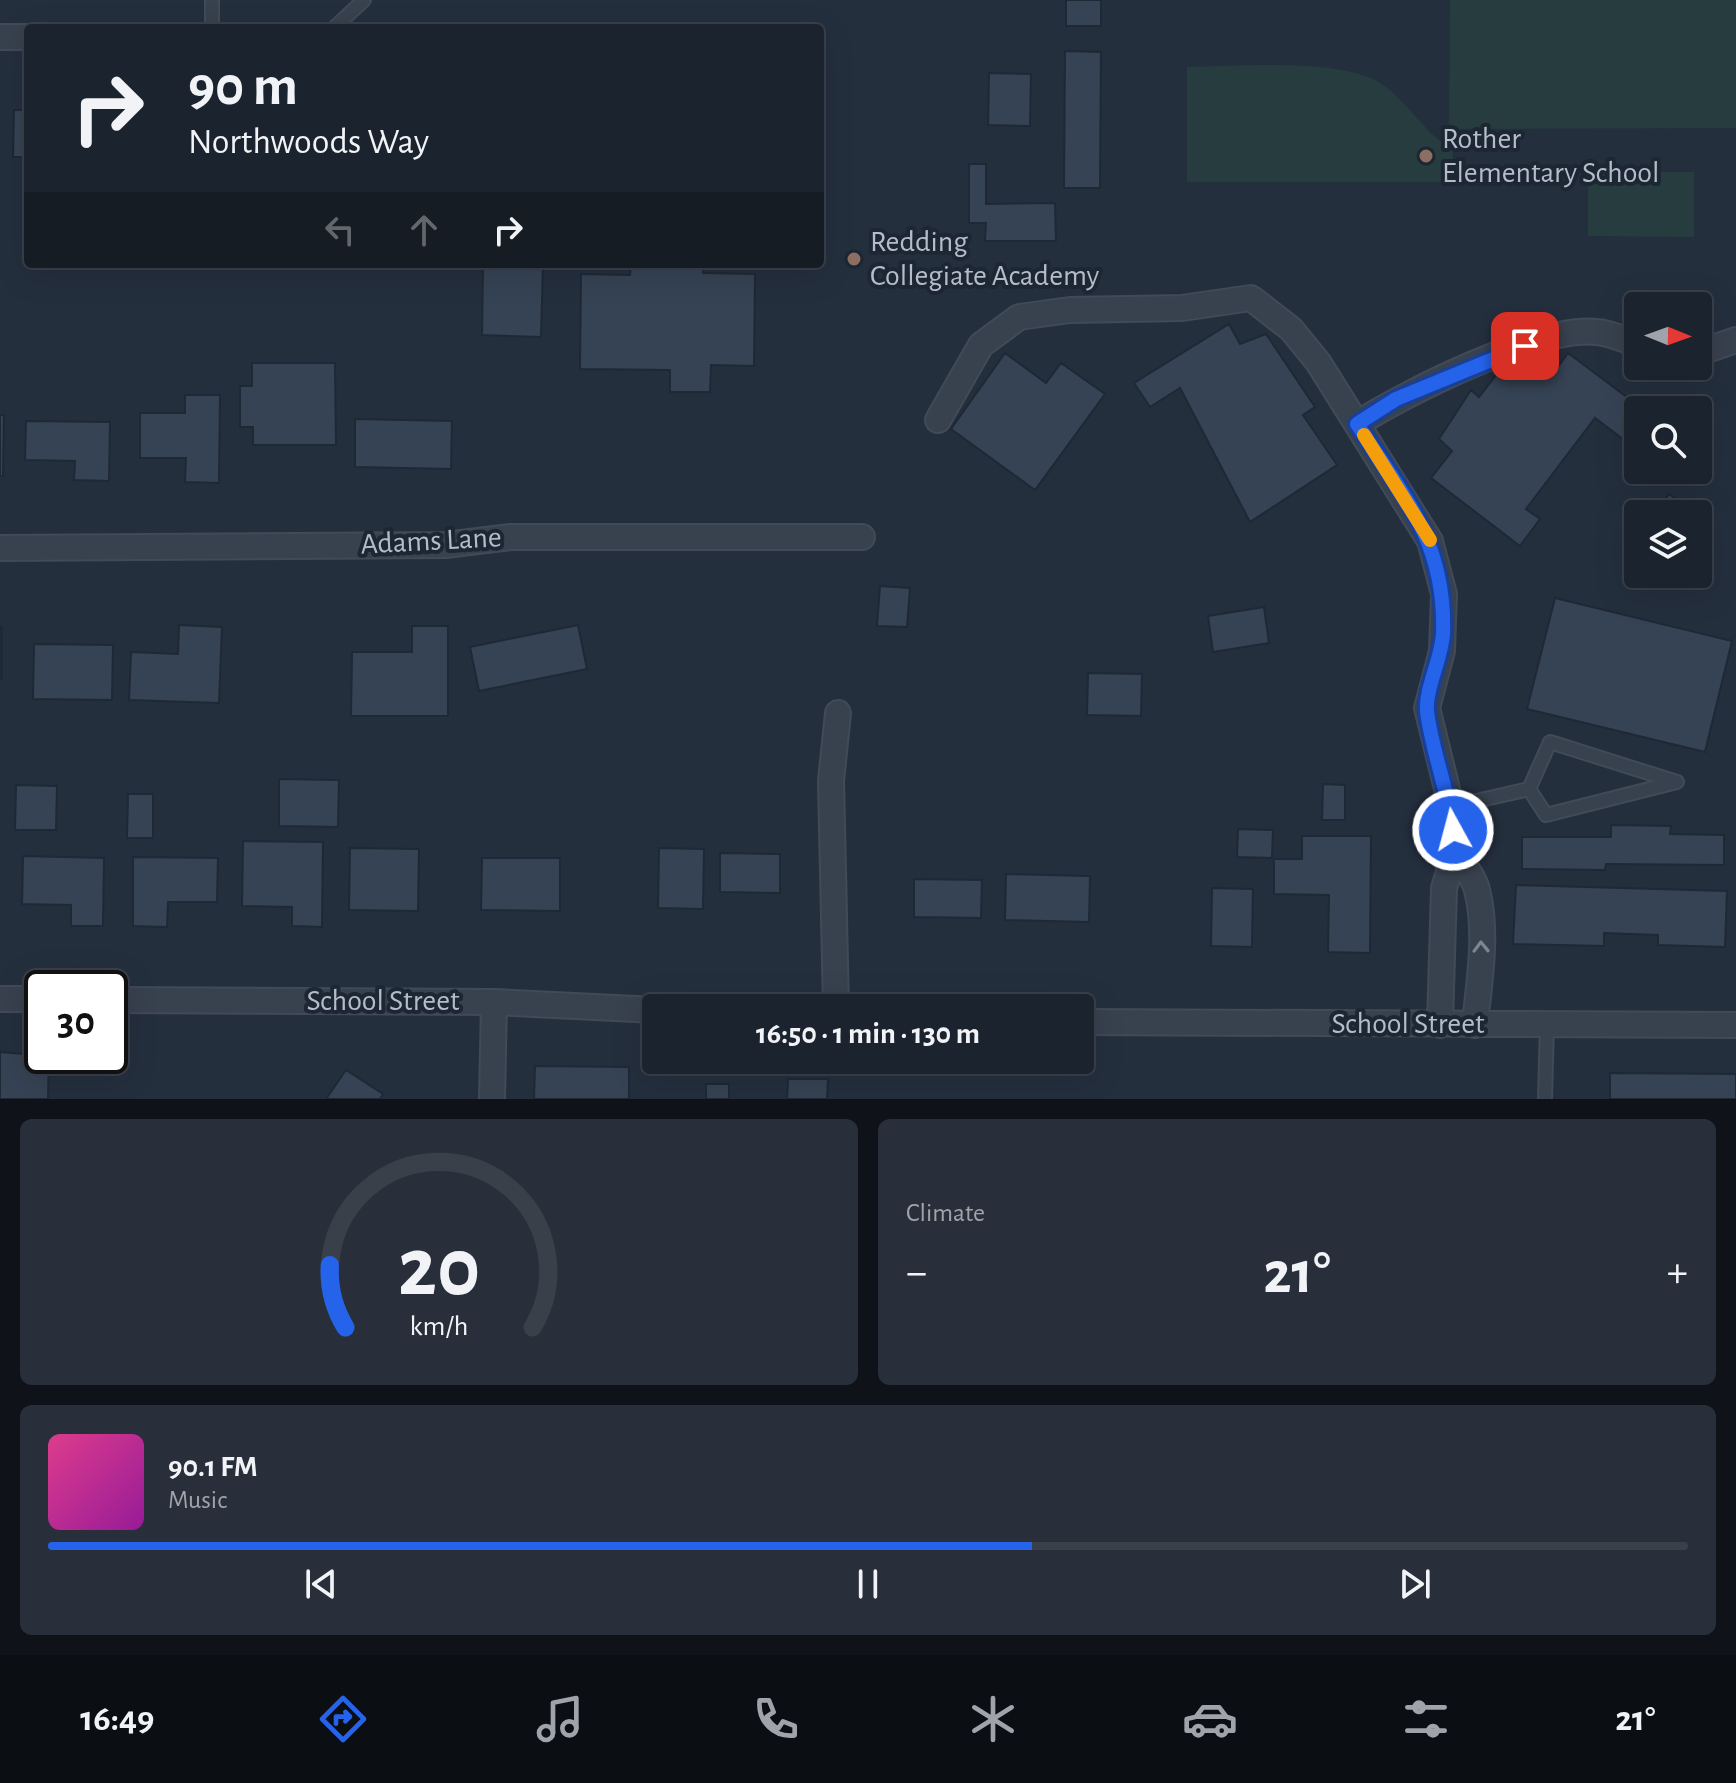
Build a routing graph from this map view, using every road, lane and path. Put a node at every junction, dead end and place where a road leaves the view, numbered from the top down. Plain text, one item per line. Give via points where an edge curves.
1 (212, 0) edge
2 (364, 0) edge
3 (212, 24) edge
4 (338, 24) edge
5 (0, 37) edge
6 (24, 37) edge
7 (1624, 340) edge
8 (1736, 340) edge
9 (1712, 348) edge
10 (938, 420) dead end
11 (1357, 424) junction
12 (862, 537) dead end
13 (0, 548) edge
14 (838, 713) dead end
15 (1529, 789) junction
16 (1450, 807) junction
17 (1455, 852) junction
18 (836, 994) edge
19 (0, 999) edge
20 (24, 999) edge
21 (128, 1000) edge
22 (494, 1002) junction
23 (642, 1009) edge
24 (1094, 1022) edge
25 (1547, 1024) junction
26 (1440, 1025) junction
27 (1475, 1025) junction
28 (1736, 1025) edge
29 (492, 1099) edge
30 (1545, 1099) edge

1 - 3 lane
2 - 4 lane
5 - 6 street
7 - 11 street via 1596,332 1552,336 1396,399
8 - 9 street
10 - 11 street via 981,345 1019,317 1070,310 1182,308 1251,298 1291,329
11 - 16 street via 1430,541 1444,594 1442,651 1427,708
12 - 13 street, Adams Lane via 511,537 445,545
14 - 18 street via 831,781
15 - 15 lane via 1546,815 1677,782 1550,742
15 - 16 lane
16 - 17 street
17 - 26 street via 1444,888
27 -> 17 street via 1480,910 1477,887
19 - 20 street
21 - 22 street, School Street
22 - 23 street, School Street
22 - 29 street
24 - 26 street, School Street
25 - 27 street, School Street
25 - 28 street, School Street
25 - 30 lane
26 - 27 street, School Street

